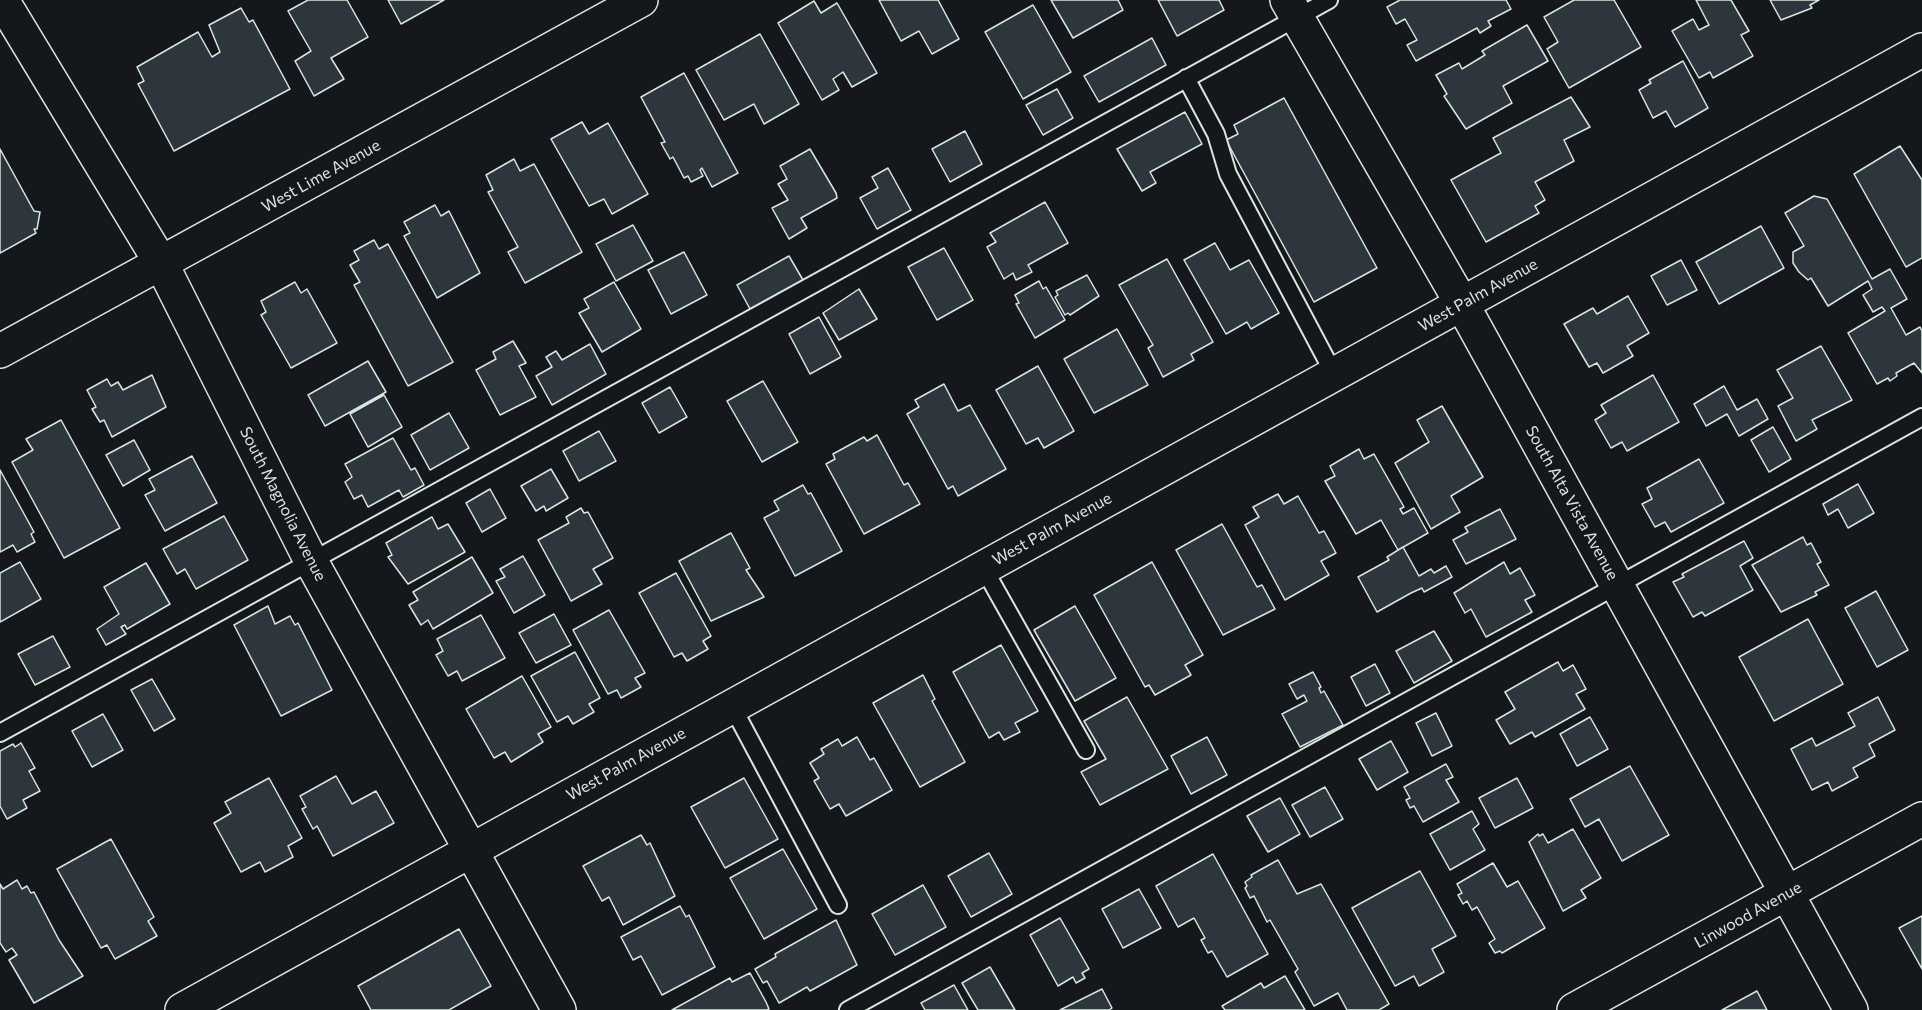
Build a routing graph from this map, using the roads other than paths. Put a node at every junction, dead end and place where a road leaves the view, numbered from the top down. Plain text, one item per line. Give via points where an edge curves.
1 (3, 0) edge
2 (642, 0) edge
3 (1329, 0) edge
4 (1292, 9) edge
5 (1922, 50) edge
6 (1186, 78) junction
7 (161, 263) junction
8 (1462, 304) junction
9 (0, 351) edge
10 (1334, 374) junction
11 (1922, 417) edge
12 (311, 561) junction
13 (983, 567) junction
14 (1617, 585) junction
15 (732, 706) junction
16 (0, 734) edge
17 (1086, 750) dead end
18 (1922, 819) edge
19 (471, 850) junction
20 (1788, 893) junction
21 (838, 905) dead end
22 (182, 1010) edge
23 (559, 1010) edge
24 (848, 1010) edge
25 (1574, 1010) edge
26 (1851, 1010) edge

1 - 7 street, South Magnolia Avenue
2 - 7 street, West Lime Avenue
3 - 4 lane
4 - 6 lane
4 - 8 street, South Alta Vista Avenue
5 - 8 street, West Palm Avenue
6 - 10 lane via 1216,134 1228,174
6 - 12 lane
7 - 9 street, West Lime Avenue
7 - 12 street, South Magnolia Avenue
8 - 10 street, West Palm Avenue
8 - 14 street, South Alta Vista Avenue
10 - 13 street, West Palm Avenue
11 - 14 lane
12 - 16 lane
12 - 19 street, South Magnolia Avenue
13 - 15 street, West Palm Avenue
13 - 17 lane
14 - 20 street, South Alta Vista Avenue
14 - 24 lane
15 - 19 street, West Palm Avenue
15 - 21 lane
18 - 20 street, Linwood Avenue
19 - 22 street, West Palm Avenue
19 - 23 street, South Magnolia Avenue
20 - 25 street, Linwood Avenue
20 - 26 street, South Alta Vista Avenue

